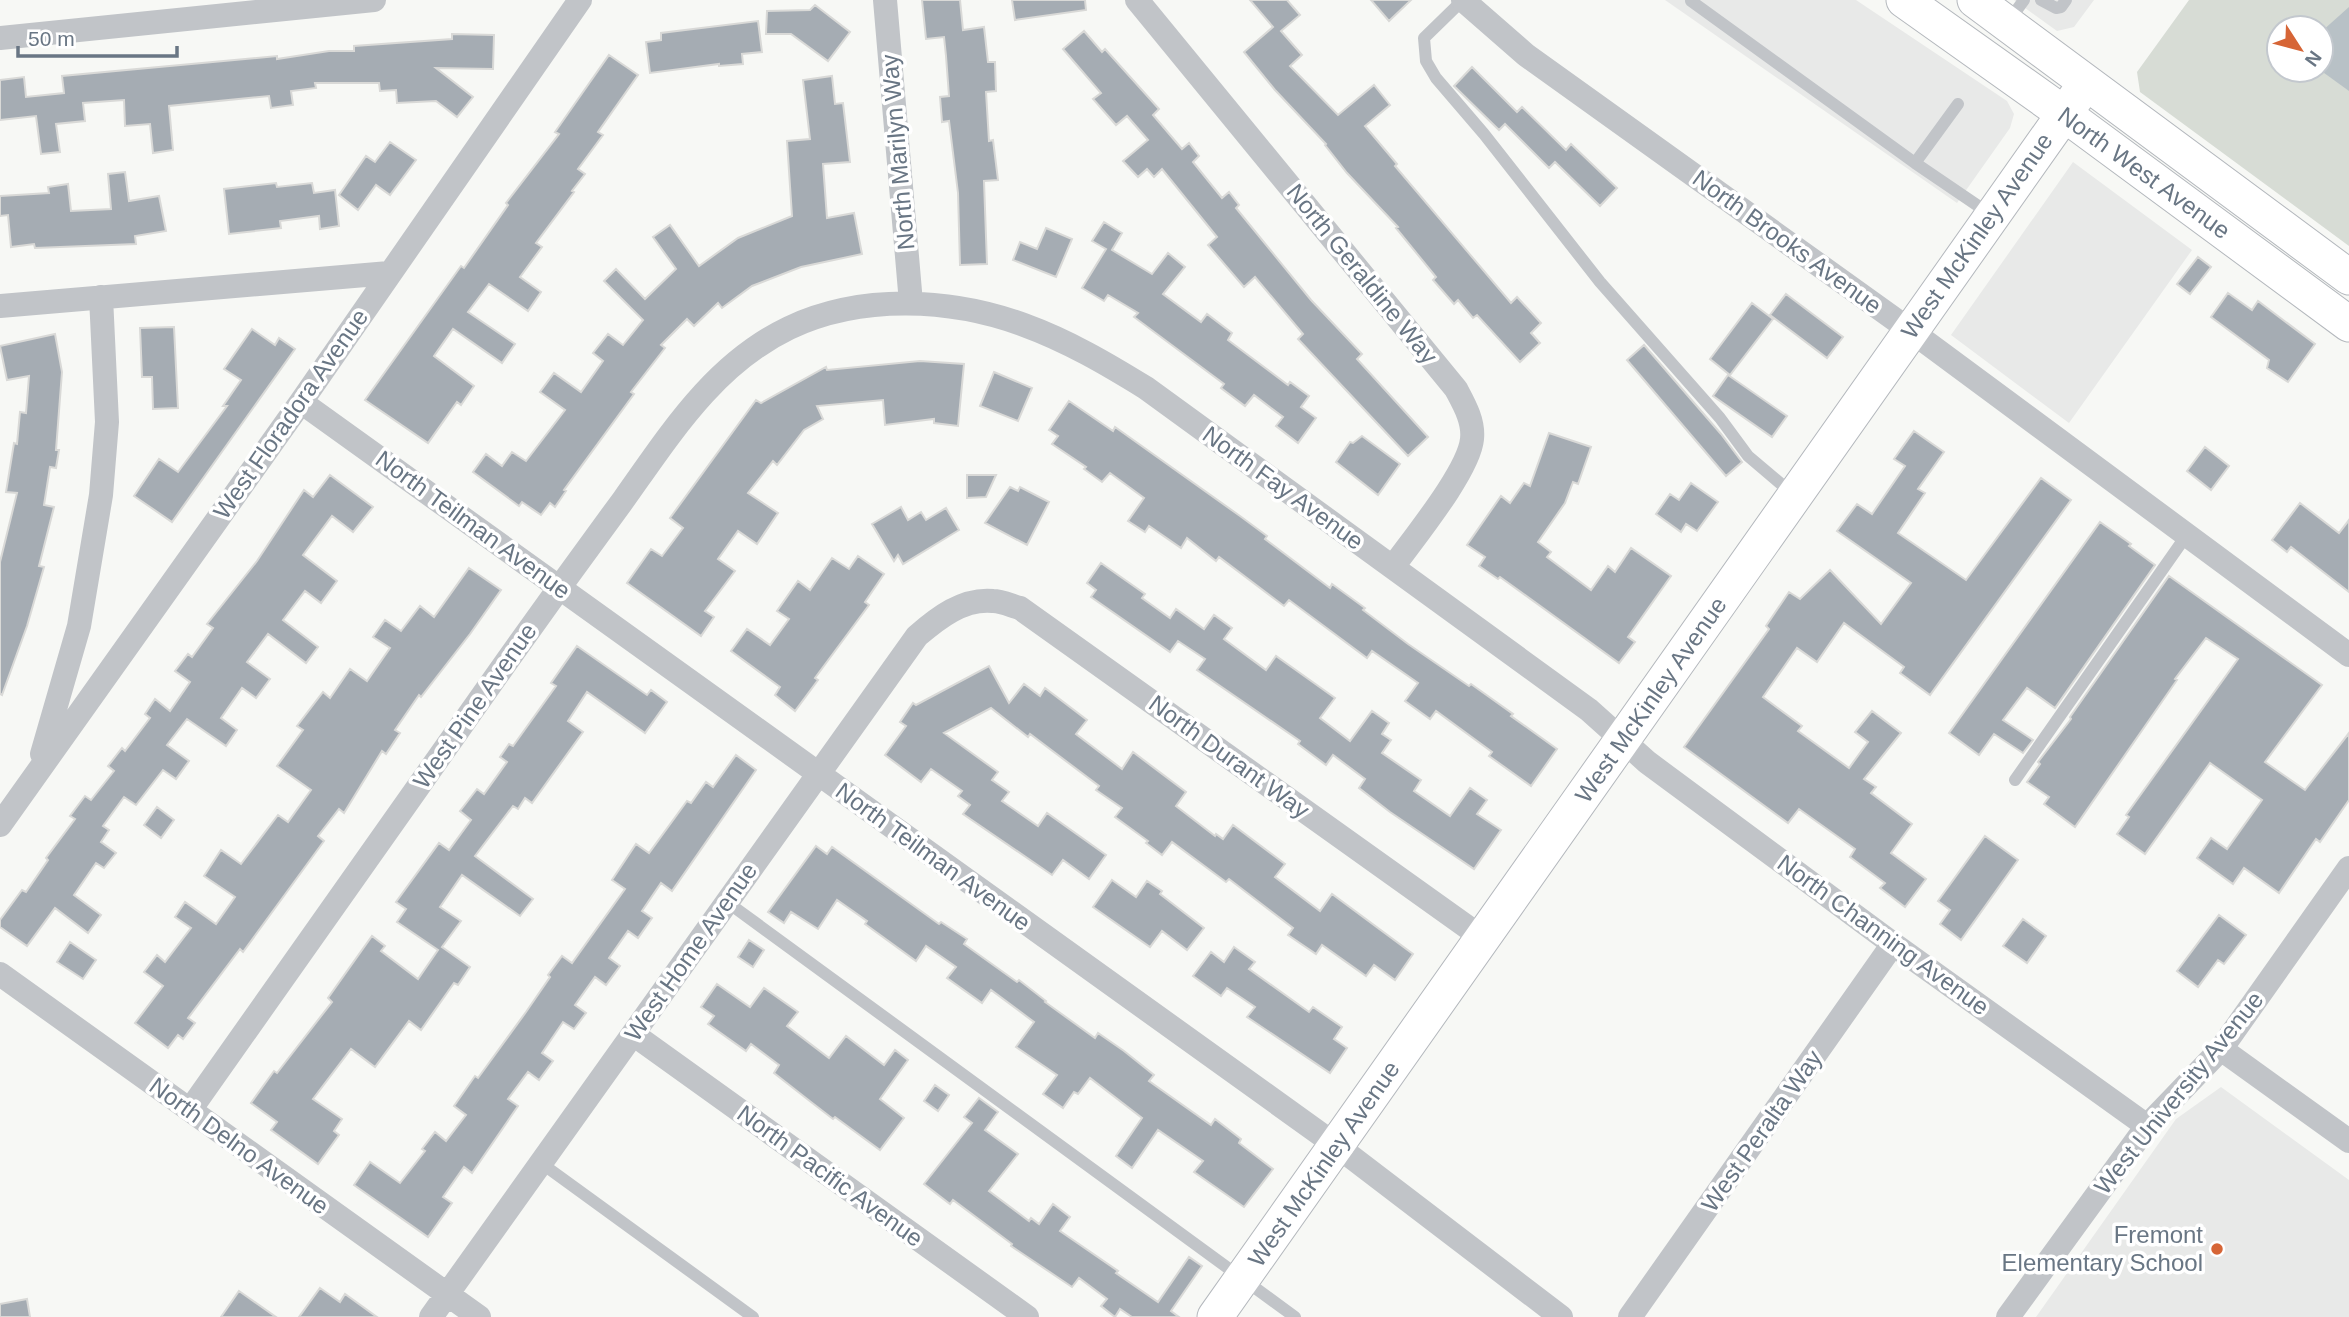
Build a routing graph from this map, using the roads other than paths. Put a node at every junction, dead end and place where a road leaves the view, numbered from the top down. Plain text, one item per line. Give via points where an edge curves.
1 (374, 0) edge
2 (580, 0) edge
3 (885, 0) edge
4 (1137, 0) edge
5 (1463, 0) edge
6 (1692, 0) edge
7 (1904, 0) edge
8 (1975, 0) edge
9 (2041, 0) edge
10 (2066, 0) edge
11 (2015, 12) edge
12 (0, 38) edge
13 (2085, 83) junction
14 (1958, 104) dead end
15 (2063, 113) junction
16 (1915, 163) junction
17 (1992, 215) junction
18 (389, 273) junction
19 (2349, 278) edge
20 (102, 297) junction
21 (911, 303) junction
22 (0, 306) edge
23 (2349, 324) edge
24 (1911, 331) junction
25 (302, 402) junction
26 (1795, 495) junction
27 (2186, 537) junction
28 (1393, 567) junction
29 (559, 587) junction
30 (965, 604) joint
31 (2349, 655) edge
32 (1622, 740) junction
33 (37, 772) junction
34 (817, 773) junction
35 (2015, 780) dead end
36 (0, 825) edge
37 (2349, 868) edge
38 (727, 902) junction
39 (1484, 939) junction
40 (1893, 944) junction
41 (0, 974) edge
42 (633, 1034) junction
43 (2221, 1049) junction
44 (190, 1110) junction
45 (2147, 1126) junction
46 (2349, 1142) edge
47 (1337, 1146) junction
48 (541, 1163) junction
49 (1242, 1279) junction
50 (447, 1294) junction
51 (431, 1317) edge
52 (479, 1317) edge
53 (753, 1317) edge
54 (1027, 1317) edge
55 (1215, 1317) edge
56 (1295, 1317) edge
57 (1561, 1317) edge
58 (1630, 1317) edge
59 (2008, 1317) edge

1 - 12 street
2 - 18 street, West Floradora Avenue
3 - 21 street, North Marilyn Way
4 - 28 street, North Geraldine Way via 1456,389 1469,413 1473,439 1464,466
5 - 24 street, North Brooks Avenue via 1526,55
5 - 26 lane via 1424,38 1426,61 1436,78 1748,456
6 - 16 lane
7 - 15 main road, North West Avenue
8 - 11 main road, North West Avenue
9 - 10 lane via 2056,8
11 - 13 main road, North West Avenue
13 - 15 main road, West McKinley Avenue
13 - 19 main road, North West Avenue
14 - 16 lane
15 - 17 main road, West McKinley Avenue
15 - 23 main road, North West Avenue
16 - 17 lane
17 - 24 main road, West McKinley Avenue
18 - 20 street
18 - 25 street, West Floradora Avenue
20 - 22 street
20 - 33 street via 107,422 101,495 79,626
21 - 28 street, North Fay Avenue via 1022,324 1110,365
21 - 29 street, West Pine Avenue via 837,312 791,327 723,371 695,401
24 - 26 main road, West McKinley Avenue
24 - 27 street, North Brooks Avenue
25 - 29 street, North Teilman Avenue
25 - 33 street, West Floradora Avenue
26 - 32 main road, West McKinley Avenue
27 - 31 street, North Brooks Avenue
27 - 35 lane
28 - 32 street, North Fay Avenue via 1589,710
29 - 34 street, North Teilman Avenue
29 - 44 street, West Pine Avenue
30 - 34 street, West Home Avenue via 941,615 917,636
30 - 39 street, North Durant Way via 992,600 1020,608
32 - 39 main road, West McKinley Avenue
32 - 40 street, North Channing Avenue
33 - 36 street, West Floradora Avenue
34 - 38 street, West Home Avenue
34 - 47 street, North Teilman Avenue
37 - 43 street, West University Avenue
38 - 42 street, West Home Avenue
38 - 49 lane
39 - 47 main road, West McKinley Avenue
40 - 45 street, North Channing Avenue
40 - 58 street, West Peralta Way
41 - 44 street, North Delno Avenue
42 - 48 street, West Home Avenue
42 - 54 street, North Pacific Avenue
43 - 45 street, West University Avenue
43 - 46 street
44 - 50 street, North Delno Avenue
45 - 59 street, West University Avenue
47 - 49 main road, West McKinley Avenue
47 - 57 street, North Teilman Avenue
48 - 50 street, West Home Avenue
48 - 53 lane
49 - 55 main road, West McKinley Avenue
49 - 56 lane
50 - 51 street, West Home Avenue
50 - 52 street, North Delno Avenue

